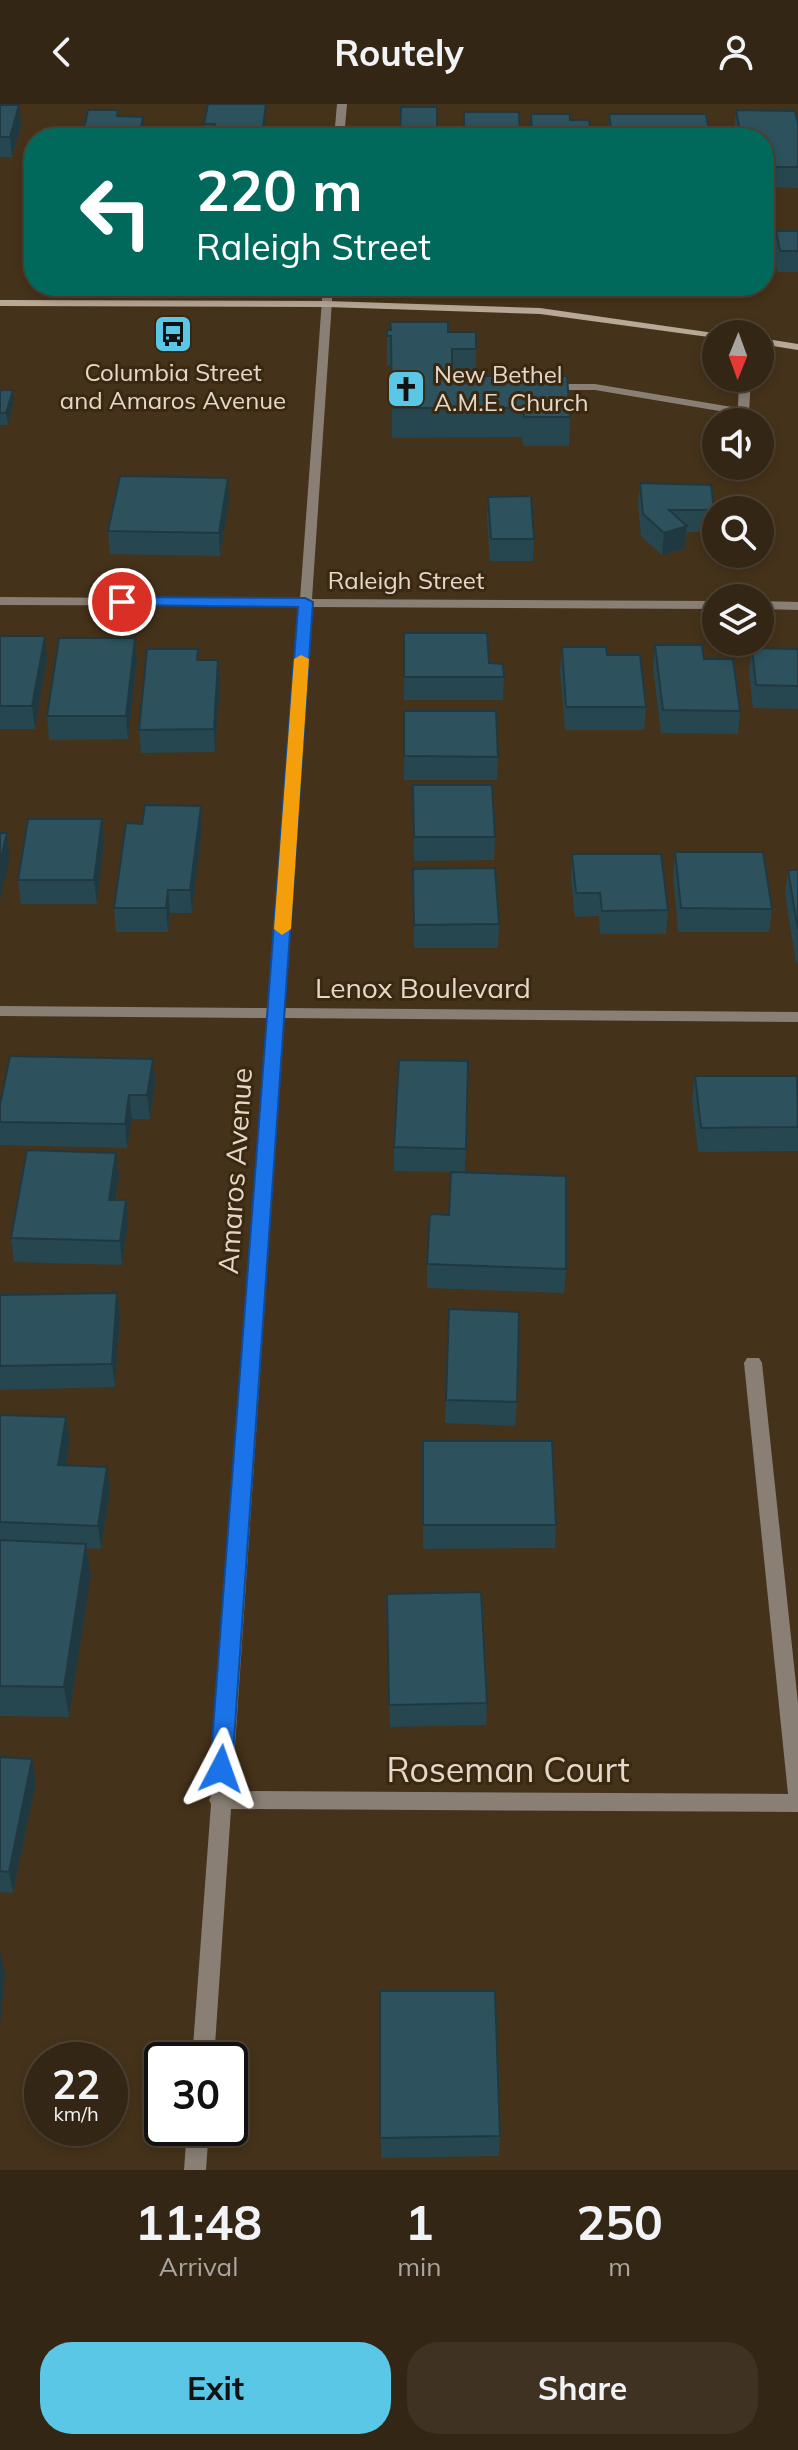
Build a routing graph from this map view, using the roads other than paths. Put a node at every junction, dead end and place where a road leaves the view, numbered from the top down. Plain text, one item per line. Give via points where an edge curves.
1 (342, 104) edge
2 (340, 128) edge
3 (327, 296) edge
4 (0, 303) edge
5 (327, 304) junction
6 (702, 333) edge
7 (774, 343) edge
8 (798, 347) edge
9 (538, 387) edge
10 (744, 392) edge
11 (0, 601) edge
12 (305, 602) junction
13 (702, 605) edge
14 (774, 605) edge
15 (798, 606) edge
16 (0, 1011) edge
17 (276, 1013) junction
18 (798, 1017) edge
19 (753, 1363) dead end
20 (219, 1800) junction
21 (798, 1801) edge
22 (204, 2042) edge
23 (197, 2146) edge
24 (195, 2170) edge

1 - 2 street
3 - 5 street, Amaros Avenue
4 - 5 street
5 - 6 street via 540,311
5 - 12 street, Amaros Avenue
7 - 8 street
9 - 10 street via 595,387 743,412
11 - 12 street, Raleigh Street
12 - 13 street, Raleigh Street
12 - 17 street, Amaros Avenue
14 - 15 street
16 - 17 street, Lenox Boulevard
17 - 18 street, Lenox Boulevard
17 - 20 street, Amaros Avenue
19 - 21 street, Roseman Court
20 - 21 street, Roseman Court
20 - 22 street, Amaros Avenue
23 - 24 street

